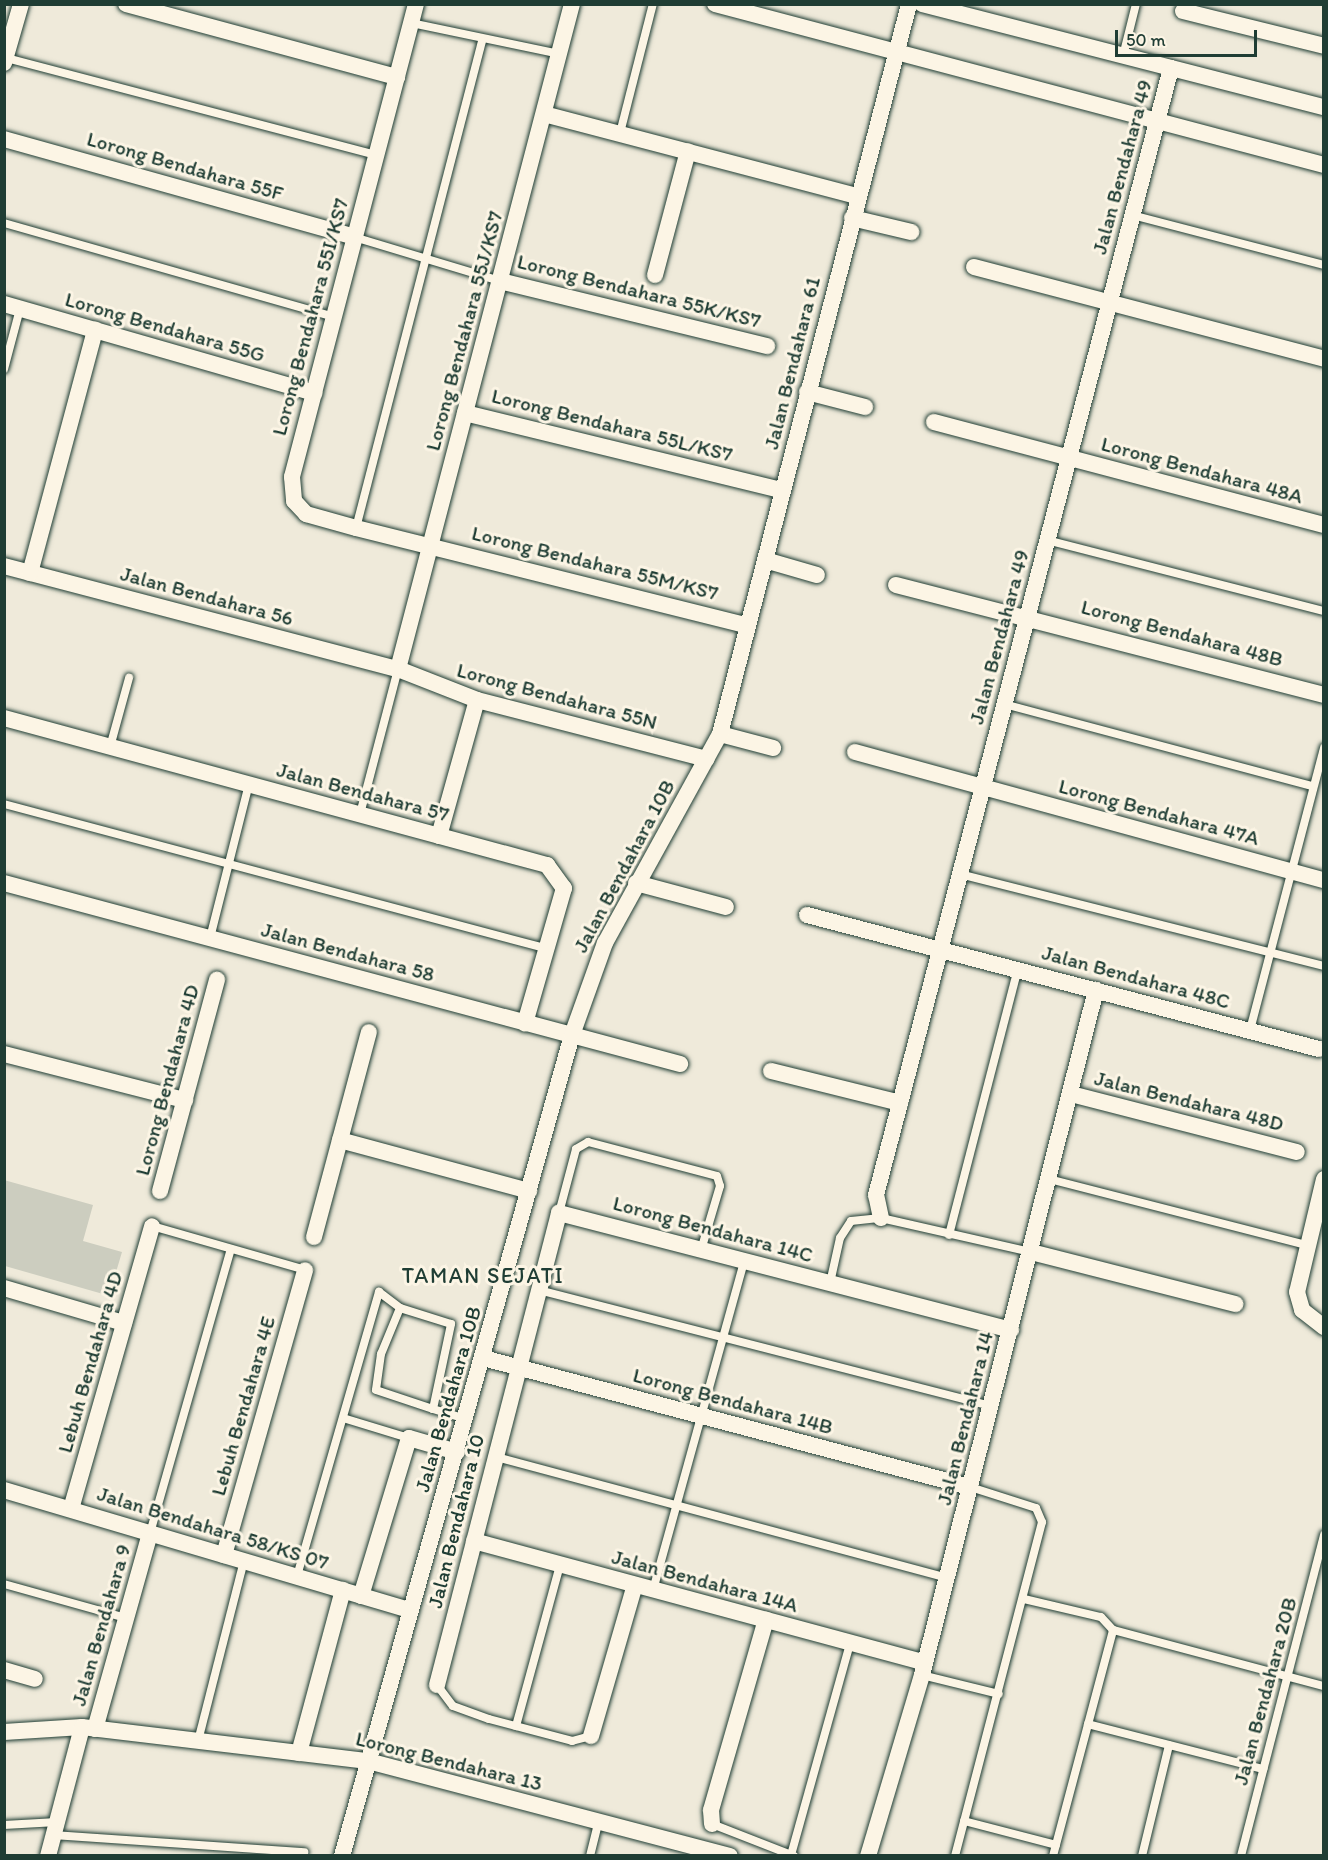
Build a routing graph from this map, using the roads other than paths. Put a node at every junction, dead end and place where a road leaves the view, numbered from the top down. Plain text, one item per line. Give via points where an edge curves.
1 (21, 4) edge
2 (126, 4) edge
3 (416, 4) edge
4 (572, 4) edge
5 (653, 4) edge
6 (716, 4) edge
7 (909, 4) edge
8 (922, 4) edge
9 (1136, 4) edge
10 (1183, 11) dead end
11 (411, 23) junction
12 (482, 41) junction
13 (1323, 46) edge
14 (898, 52) junction
15 (559, 54) junction
16 (1124, 56) junction
17 (5, 61) edge
18 (1171, 68) junction
19 (397, 77) junction
20 (1323, 107) edge
21 (544, 114) junction
22 (1157, 121) junction
23 (620, 133) junction
24 (4, 139) edge
25 (688, 151) junction
26 (376, 155) junction
27 (1323, 165) edge
28 (857, 196) junction
29 (1132, 215) junction
30 (852, 218) junction
31 (4, 223) edge
32 (911, 232) dead end
33 (354, 237) junction
34 (426, 258) junction
35 (1323, 266) edge
36 (974, 267) dead end
37 (655, 275) dead end
38 (500, 281) junction
39 (1109, 302) junction
40 (12, 306) edge
41 (334, 316) junction
42 (95, 330) junction
43 (767, 346) dead end
44 (1323, 359) edge
45 (4, 369) edge
46 (807, 392) junction
47 (314, 393) junction
48 (865, 407) dead end
49 (465, 412) junction
50 (934, 422) dead end
51 (1069, 459) junction
52 (782, 490) junction
53 (1323, 525) edge
54 (356, 528) junction
55 (1047, 540) junction
56 (431, 544) junction
57 (765, 560) junction
58 (4, 566) edge
59 (30, 573) junction
60 (817, 575) dead end
61 (896, 585) dead end
62 (1323, 611) edge
63 (1028, 615) junction
64 (748, 626) junction
65 (398, 669) junction
66 (129, 678) dead end
67 (1323, 695) edge
68 (477, 700) junction
69 (1004, 704) junction
70 (4, 718) edge
71 (720, 734) junction
72 (110, 747) junction
73 (773, 748) dead end
74 (1323, 748) edge
75 (855, 752) dead end
76 (707, 759) junction
77 (249, 784) junction
78 (983, 786) junction
79 (1314, 786) junction
80 (4, 804) edge
81 (360, 814) junction
82 (439, 836) junction
83 (228, 864) junction
84 (1292, 872) junction
85 (960, 874) junction
86 (1323, 880) edge
87 (4, 883) edge
88 (636, 883) junction
89 (726, 907) dead end
90 (807, 915) dead end
91 (210, 938) junction
92 (940, 948) junction
93 (548, 949) junction
94 (1270, 952) junction
95 (1323, 966) edge
96 (1018, 969) junction
97 (217, 980) dead end
98 (1096, 990) junction
99 (525, 1023) junction
100 (1250, 1030) junction
101 (369, 1032) dead end
102 (572, 1035) junction
103 (1319, 1049) dead end
104 (4, 1054) edge
105 (680, 1064) dead end
106 (771, 1071) dead end
107 (1071, 1094) junction
108 (185, 1100) junction
109 (900, 1103) junction
110 (340, 1140) junction
111 (1297, 1152) dead end
112 (1049, 1179) junction
113 (1323, 1179) edge
114 (159, 1191) dead end
115 (529, 1191) junction
116 (559, 1213) junction
117 (880, 1218) junction
118 (152, 1227) joint
119 (949, 1235) junction
120 (314, 1237) dead end
121 (1306, 1245) junction
122 (231, 1249) junction
123 (701, 1250) junction
124 (1031, 1252) junction
125 (744, 1261) junction
126 (305, 1269) joint
127 (830, 1283) junction
128 (4, 1288) edge
129 (539, 1290) junction
130 (1235, 1304) dead end
131 (400, 1308) junction
132 (124, 1323) junction
133 (1322, 1327) edge
134 (1011, 1330) junction
135 (723, 1337) junction
136 (483, 1358) junction
137 (519, 1368) junction
138 (991, 1406) junction
139 (433, 1409) junction
140 (701, 1416) junction
141 (343, 1418) junction
142 (466, 1419) junction
143 (409, 1438) junction
144 (457, 1452) junction
145 (496, 1457) junction
146 (970, 1487) junction
147 (4, 1490) edge
148 (676, 1507) junction
149 (71, 1509) junction
150 (150, 1533) junction
151 (1323, 1535) edge
152 (474, 1541) junction
153 (224, 1555) junction
154 (244, 1561) junction
155 (560, 1564) junction
156 (297, 1576) junction
157 (947, 1578) junction
158 (4, 1584) edge
159 (635, 1585) junction
160 (343, 1590) junction
161 (653, 1590) junction
162 (361, 1596) junction
163 (1024, 1599) junction
164 (410, 1610) junction
165 (126, 1618) junction
166 (766, 1620) junction
167 (1113, 1630) junction
168 (850, 1643) junction
169 (923, 1669) junction
170 (4, 1670) edge
171 (1287, 1677) junction
172 (35, 1679) dead end
173 (437, 1685) joint
174 (1323, 1686) edge
175 (999, 1694) junction
176 (1088, 1724) junction
177 (516, 1726) junction
178 (88, 1728) junction
179 (4, 1732) edge
180 (591, 1736) joint
181 (198, 1741) junction
182 (1169, 1746) junction
183 (299, 1753) junction
184 (368, 1761) junction
185 (1263, 1769) junction
186 (599, 1821) junction
187 (964, 1821) junction
188 (712, 1824) joint
189 (4, 1825) edge
190 (55, 1828) junction
191 (1056, 1845) junction
192 (304, 1852) dead end
193 (793, 1855) edge
194 (48, 1856) edge
195 (342, 1856) edge
196 (590, 1856) edge
197 (730, 1856) edge
198 (868, 1856) edge
199 (955, 1856) edge
200 (1053, 1856) edge
201 (1142, 1856) edge
202 (1241, 1856) edge

1 - 17 street
2 - 19 street
3 - 11 street, Lorong Bendahara 55I/KS7
4 - 15 street, Lorong Bendahara 55J/KS7
5 - 23 lane
6 - 14 street
7 - 14 street, Jalan Bendahara 61
8 - 16 street
9 - 16 lane
10 - 13 street
11 - 12 lane
11 - 19 street, Lorong Bendahara 55I/KS7
12 - 15 lane
12 - 34 lane
14 - 22 street
14 - 28 street, Jalan Bendahara 61
15 - 21 street, Lorong Bendahara 55J/KS7
16 - 18 street
17 - 26 lane
18 - 20 street
18 - 22 street, Jalan Bendahara 49
19 - 26 street, Lorong Bendahara 55I/KS7
21 - 23 street
21 - 38 street, Lorong Bendahara 55J/KS7
22 - 27 street
22 - 29 street, Jalan Bendahara 49
23 - 25 street
24 - 33 street, Lorong Bendahara 55F
25 - 28 street
25 - 37 street
26 - 33 street, Lorong Bendahara 55I/KS7
28 - 30 street, Jalan Bendahara 61
29 - 35 lane
29 - 39 street, Jalan Bendahara 49
30 - 32 street
30 - 46 street, Jalan Bendahara 61
31 - 41 lane
33 - 34 lane
33 - 41 street, Lorong Bendahara 55I/KS7
34 - 38 lane
34 - 54 lane
36 - 39 street
38 - 43 street, Lorong Bendahara 55K/KS7
38 - 49 street, Lorong Bendahara 55J/KS7
39 - 44 street
39 - 51 street, Jalan Bendahara 49
40 - 42 street, Lorong Bendahara 55G
40 - 45 lane
41 - 47 street, Lorong Bendahara 55I/KS7
42 - 47 street, Lorong Bendahara 55G
42 - 59 street
46 - 48 street
46 - 52 street, Jalan Bendahara 61
47 - 54 street, Lorong Bendahara 55I/KS7 via 292,477 294,501 306,514
49 - 52 street, Lorong Bendahara 55L/KS7
49 - 56 street, Lorong Bendahara 55J/KS7
50 - 51 street, Lorong Bendahara 48A
51 - 53 street, Lorong Bendahara 48A
51 - 55 street, Jalan Bendahara 49
52 - 57 street, Jalan Bendahara 61
54 - 56 street, Lorong Bendahara 55I/KS7
55 - 62 lane
55 - 63 street, Jalan Bendahara 49
56 - 64 street, Lorong Bendahara 55M/KS7
56 - 65 street, Lorong Bendahara 55J/KS7
57 - 60 street
57 - 64 street, Jalan Bendahara 61
58 - 59 street, Jalan Bendahara 56
59 - 65 street, Jalan Bendahara 56
61 - 63 street, Lorong Bendahara 48B
63 - 67 street, Lorong Bendahara 48B
63 - 69 street, Jalan Bendahara 49
64 - 71 street, Jalan Bendahara 61
65 - 68 street, Lorong Bendahara 55N
65 - 81 lane
66 - 72 lane
68 - 76 street, Lorong Bendahara 55N
68 - 82 street
69 - 78 street, Jalan Bendahara 49
69 - 79 lane
70 - 72 street, Jalan Bendahara 57
71 - 73 street
71 - 76 street, Jalan Bendahara 10B
72 - 77 street, Jalan Bendahara 57
74 - 79 lane
75 - 78 street, Lorong Bendahara 47A
76 - 88 street, Jalan Bendahara 10B
77 - 81 street, Jalan Bendahara 57
77 - 83 lane
78 - 84 street, Lorong Bendahara 47A
78 - 85 street, Jalan Bendahara 49
79 - 84 lane
80 - 83 lane
81 - 82 street, Jalan Bendahara 57
82 - 93 street, Jalan Bendahara 57 via 547,865 564,888
83 - 91 lane
83 - 93 lane
84 - 86 street, Lorong Bendahara 47A
84 - 94 lane
85 - 92 street, Jalan Bendahara 49
85 - 94 lane
87 - 91 street, Jalan Bendahara 58
88 - 89 street
88 - 102 street, Jalan Bendahara 10B via 605,943
90 - 92 street, Jalan Bendahara 48C
91 - 99 street, Jalan Bendahara 58
92 - 96 street, Jalan Bendahara 48C
92 - 109 street, Jalan Bendahara 49
93 - 99 street, Jalan Bendahara 57
94 - 95 lane
94 - 100 lane
96 - 98 street, Jalan Bendahara 48C
96 - 119 lane
97 - 108 street, Lorong Bendahara 4D
98 - 100 street, Jalan Bendahara 48C
98 - 107 street, Jalan Bendahara 14
99 - 102 street, Jalan Bendahara 58
100 - 103 street, Jalan Bendahara 48C
101 - 110 street
102 - 105 street, Jalan Bendahara 58
102 - 115 street, Jalan Bendahara 10B
104 - 108 street
106 - 109 street
107 - 111 street, Jalan Bendahara 48D
107 - 112 street, Jalan Bendahara 14
108 - 114 street, Lorong Bendahara 4D
109 - 117 street, Jalan Bendahara 49 via 876,1196
110 - 115 street
110 - 120 street
112 - 121 lane
112 - 124 street, Jalan Bendahara 14
113 - 121 street
115 - 136 street, Jalan Bendahara 10B
116 - 123 street, Lorong Bendahara 14C
116 - 123 lane via 576,1149 588,1142 717,1176 720,1186
116 - 129 street
117 - 119 lane
117 - 127 lane via 851,1221 845,1227
118 - 122 lane
118 - 132 street, Lebuh Bendahara 4D
119 - 124 lane
121 - 133 street via 1297,1292 1302,1310
122 - 126 lane
122 - 150 lane
123 - 125 street, Lorong Bendahara 14C
124 - 130 street
124 - 134 street, Jalan Bendahara 14
125 - 127 street, Lorong Bendahara 14C
125 - 135 lane
126 - 153 street, Lebuh Bendahara 4E
127 - 134 street, Lorong Bendahara 14C
128 - 132 street
129 - 135 lane
129 - 137 street
131 - 139 lane via 451,1324
131 - 139 lane via 381,1354 376,1390
131 - 141 lane via 379,1293
132 - 149 street, Lebuh Bendahara 4D
134 - 138 street, Jalan Bendahara 14
135 - 138 lane
135 - 140 lane
136 - 137 street, Lorong Bendahara 14B
136 - 142 street, Jalan Bendahara 10B
137 - 140 street, Lorong Bendahara 14B
137 - 145 street, Jalan Bendahara 10
138 - 146 street, Jalan Bendahara 14
139 - 142 lane
140 - 146 street, Lorong Bendahara 14B
140 - 148 lane
141 - 143 lane
141 - 156 lane
142 - 144 street, Jalan Bendahara 10B
143 - 144 street
143 - 162 street
144 - 164 street, Jalan Bendahara 10B
145 - 148 lane
145 - 152 street, Jalan Bendahara 10
146 - 157 street, Jalan Bendahara 14
146 - 163 lane via 1036,1508 1041,1514
147 - 149 street, Jalan Bendahara 58/KS 07
148 - 157 lane
148 - 161 lane
149 - 150 street, Jalan Bendahara 58/KS 07
150 - 153 street, Jalan Bendahara 58/KS 07
150 - 165 street, Jalan Bendahara 9
151 - 171 lane, Jalan Bendahara 20B
152 - 155 street, Jalan Bendahara 14A
152 - 173 street, Jalan Bendahara 10
153 - 154 street, Jalan Bendahara 58/KS 07
154 - 156 street, Jalan Bendahara 58/KS 07
154 - 181 lane
155 - 159 street, Jalan Bendahara 14A
155 - 177 lane
156 - 160 street, Jalan Bendahara 58/KS 07
157 - 169 street, Jalan Bendahara 14
158 - 165 lane
159 - 161 street, Jalan Bendahara 14A
159 - 180 street
160 - 162 street, Jalan Bendahara 58/KS 07
160 - 183 street
161 - 166 street, Jalan Bendahara 14A
162 - 164 street, Jalan Bendahara 58/KS 07
163 - 167 lane via 1101,1617
163 - 175 lane
164 - 184 street, Jalan Bendahara 10B
165 - 178 street, Jalan Bendahara 9
166 - 168 street, Jalan Bendahara 14A
166 - 188 street via 711,1810
167 - 171 lane
167 - 176 lane
168 - 169 street, Jalan Bendahara 14A
168 - 193 lane
169 - 175 lane
169 - 198 street, Jalan Bendahara 14
170 - 172 street
171 - 174 lane
171 - 185 lane, Jalan Bendahara 20B
173 - 177 lane via 453,1706
175 - 187 lane
176 - 182 lane
176 - 191 lane
177 - 180 lane via 572,1741
178 - 179 street, Lorong Bendahara 13
178 - 181 street, Lorong Bendahara 13
178 - 190 street, Jalan Bendahara 9
181 - 183 street, Lorong Bendahara 13
182 - 185 lane
182 - 201 lane
183 - 184 street, Lorong Bendahara 13
184 - 186 street, Lorong Bendahara 13
184 - 195 street, Jalan Bendahara 10B
185 - 202 lane, Jalan Bendahara 20B
186 - 196 lane
186 - 197 street, Lorong Bendahara 13
187 - 191 lane
187 - 199 lane
188 - 193 lane
189 - 190 lane
190 - 192 lane
190 - 194 street, Jalan Bendahara 9
191 - 200 lane

